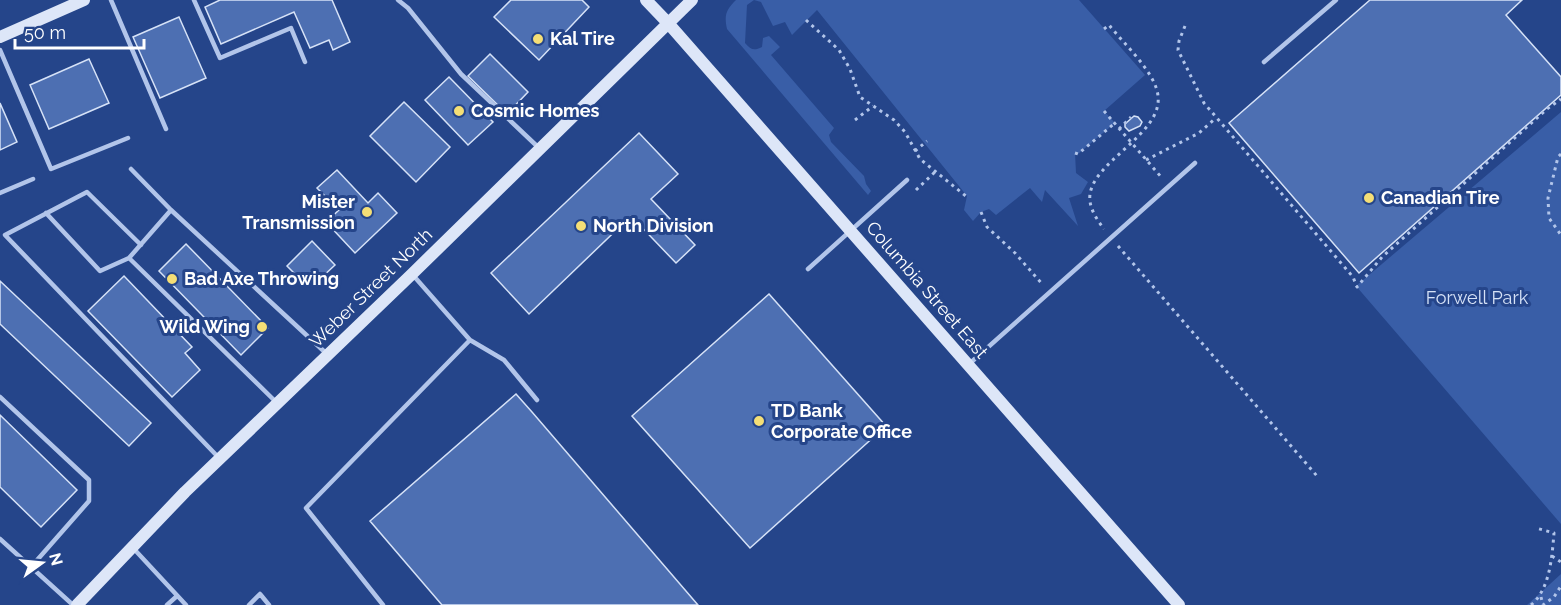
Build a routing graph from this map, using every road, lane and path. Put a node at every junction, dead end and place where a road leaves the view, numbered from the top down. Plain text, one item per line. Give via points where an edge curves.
1 (84, 0) edge
2 (111, 0) edge
3 (194, 0) edge
4 (398, 0) edge
5 (646, 0) edge
6 (692, 0) edge
7 (1336, 0) edge
8 (806, 20) dead end
9 (668, 23) junction
10 (1185, 26) dead end
11 (1104, 29) dead end
12 (0, 37) edge
13 (0, 50) edge
14 (305, 62) dead end
15 (1264, 62) dead end
16 (1561, 99) edge
17 (873, 106) junction
18 (1104, 111) dead end
19 (1131, 117) dead end
20 (1216, 117) junction
21 (855, 120) dead end
22 (1114, 123) junction
23 (166, 129) dead end
24 (1119, 129) junction
25 (128, 138) dead end
26 (927, 141) dead end
27 (1131, 142) junction
28 (540, 148) junction
29 (915, 151) junction
30 (1075, 153) dead end
31 (1561, 154) edge
32 (1146, 160) junction
33 (1195, 163) dead end
34 (131, 169) dead end
35 (935, 172) junction
36 (1161, 176) dead end
37 (33, 179) dead end
38 (907, 180) dead end
39 (916, 190) dead end
40 (0, 193) edge
41 (967, 196) dead end
42 (171, 210) junction
43 (981, 212) dead end
44 (46, 213) junction
45 (851, 231) junction
46 (1561, 235) edge
47 (1111, 238) junction
48 (141, 245) junction
49 (129, 258) junction
50 (808, 269) dead end
51 (412, 274) junction
52 (1050, 293) junction
53 (470, 340) junction
54 (328, 355) junction
55 (968, 365) junction
56 (0, 397) edge
57 (537, 400) dead end
58 (278, 403) junction
59 (220, 459) junction
60 (1317, 476) dead end
61 (1536, 528) dead end
62 (1561, 532) edge
63 (1554, 533) junction
64 (0, 539) edge
65 (132, 547) junction
66 (1552, 556) junction
67 (1561, 562) edge
68 (31, 567) junction
69 (1561, 586) edge
70 (177, 596) junction
71 (1541, 597) junction
72 (75, 605) edge
73 (167, 605) edge
74 (186, 605) edge
75 (249, 605) edge
76 (269, 605) edge
77 (383, 605) edge
78 (1179, 605) edge
79 (1531, 605) edge

1 - 12 main road
2 - 23 lane
3 - 14 lane via 220,58 291,28
4 - 28 lane via 461,74
5 - 9 main road, Columbia Street East
6 - 9 main road, Weber Street North
7 - 15 lane
8 - 17 path via 838,50 860,97
9 - 28 main road, Weber Street North
9 - 45 main road, Columbia Street East
10 - 20 path via 1178,50 1204,103
11 - 27 path via 1109,25 1153,78 1159,97 1155,113
13 - 25 lane via 51,169
16 - 20 path via 1382,257 1358,287
17 - 21 path
17 - 29 path via 894,120
18 - 22 path
19 - 24 path
20 - 32 path via 1199,133
22 - 24 path
22 - 30 path
24 - 27 path
26 - 29 path
27 - 32 path
27 - 47 path via 1093,184 1089,200
28 - 51 main road, Weber Street North
29 - 35 path
31 - 46 path via 1548,198 1549,218
32 - 36 path
33 - 47 lane
34 - 42 lane
35 - 39 path
35 - 41 path
37 - 40 lane
38 - 45 lane
42 - 48 lane
42 - 54 lane
43 - 52 path via 987,227
44 - 48 lane via 87,192
44 - 49 lane via 100,271
44 - 59 lane via 5,235
45 - 50 lane
45 - 55 main road, Columbia Street East
47 - 52 lane
47 - 60 path
48 - 49 lane
49 - 58 lane
51 - 53 lane
51 - 54 main road, Weber Street North
52 - 55 lane
53 - 57 lane via 504,360
53 - 77 lane via 306,508
54 - 58 main road, Weber Street North
55 - 78 main road, Columbia Street East
56 - 68 lane via 88,480 89,501
58 - 59 main road, Weber Street North
59 - 65 main road, Weber Street North
61 - 63 path
62 - 63 path
63 - 66 path
64 - 68 lane
65 - 70 lane
65 - 72 main road, Weber Street North
66 - 67 path
66 - 71 path
68 - 72 lane
69 - 71 path via 1543,605
70 - 73 lane
70 - 74 lane
71 - 79 path
75 - 76 lane via 260,594

